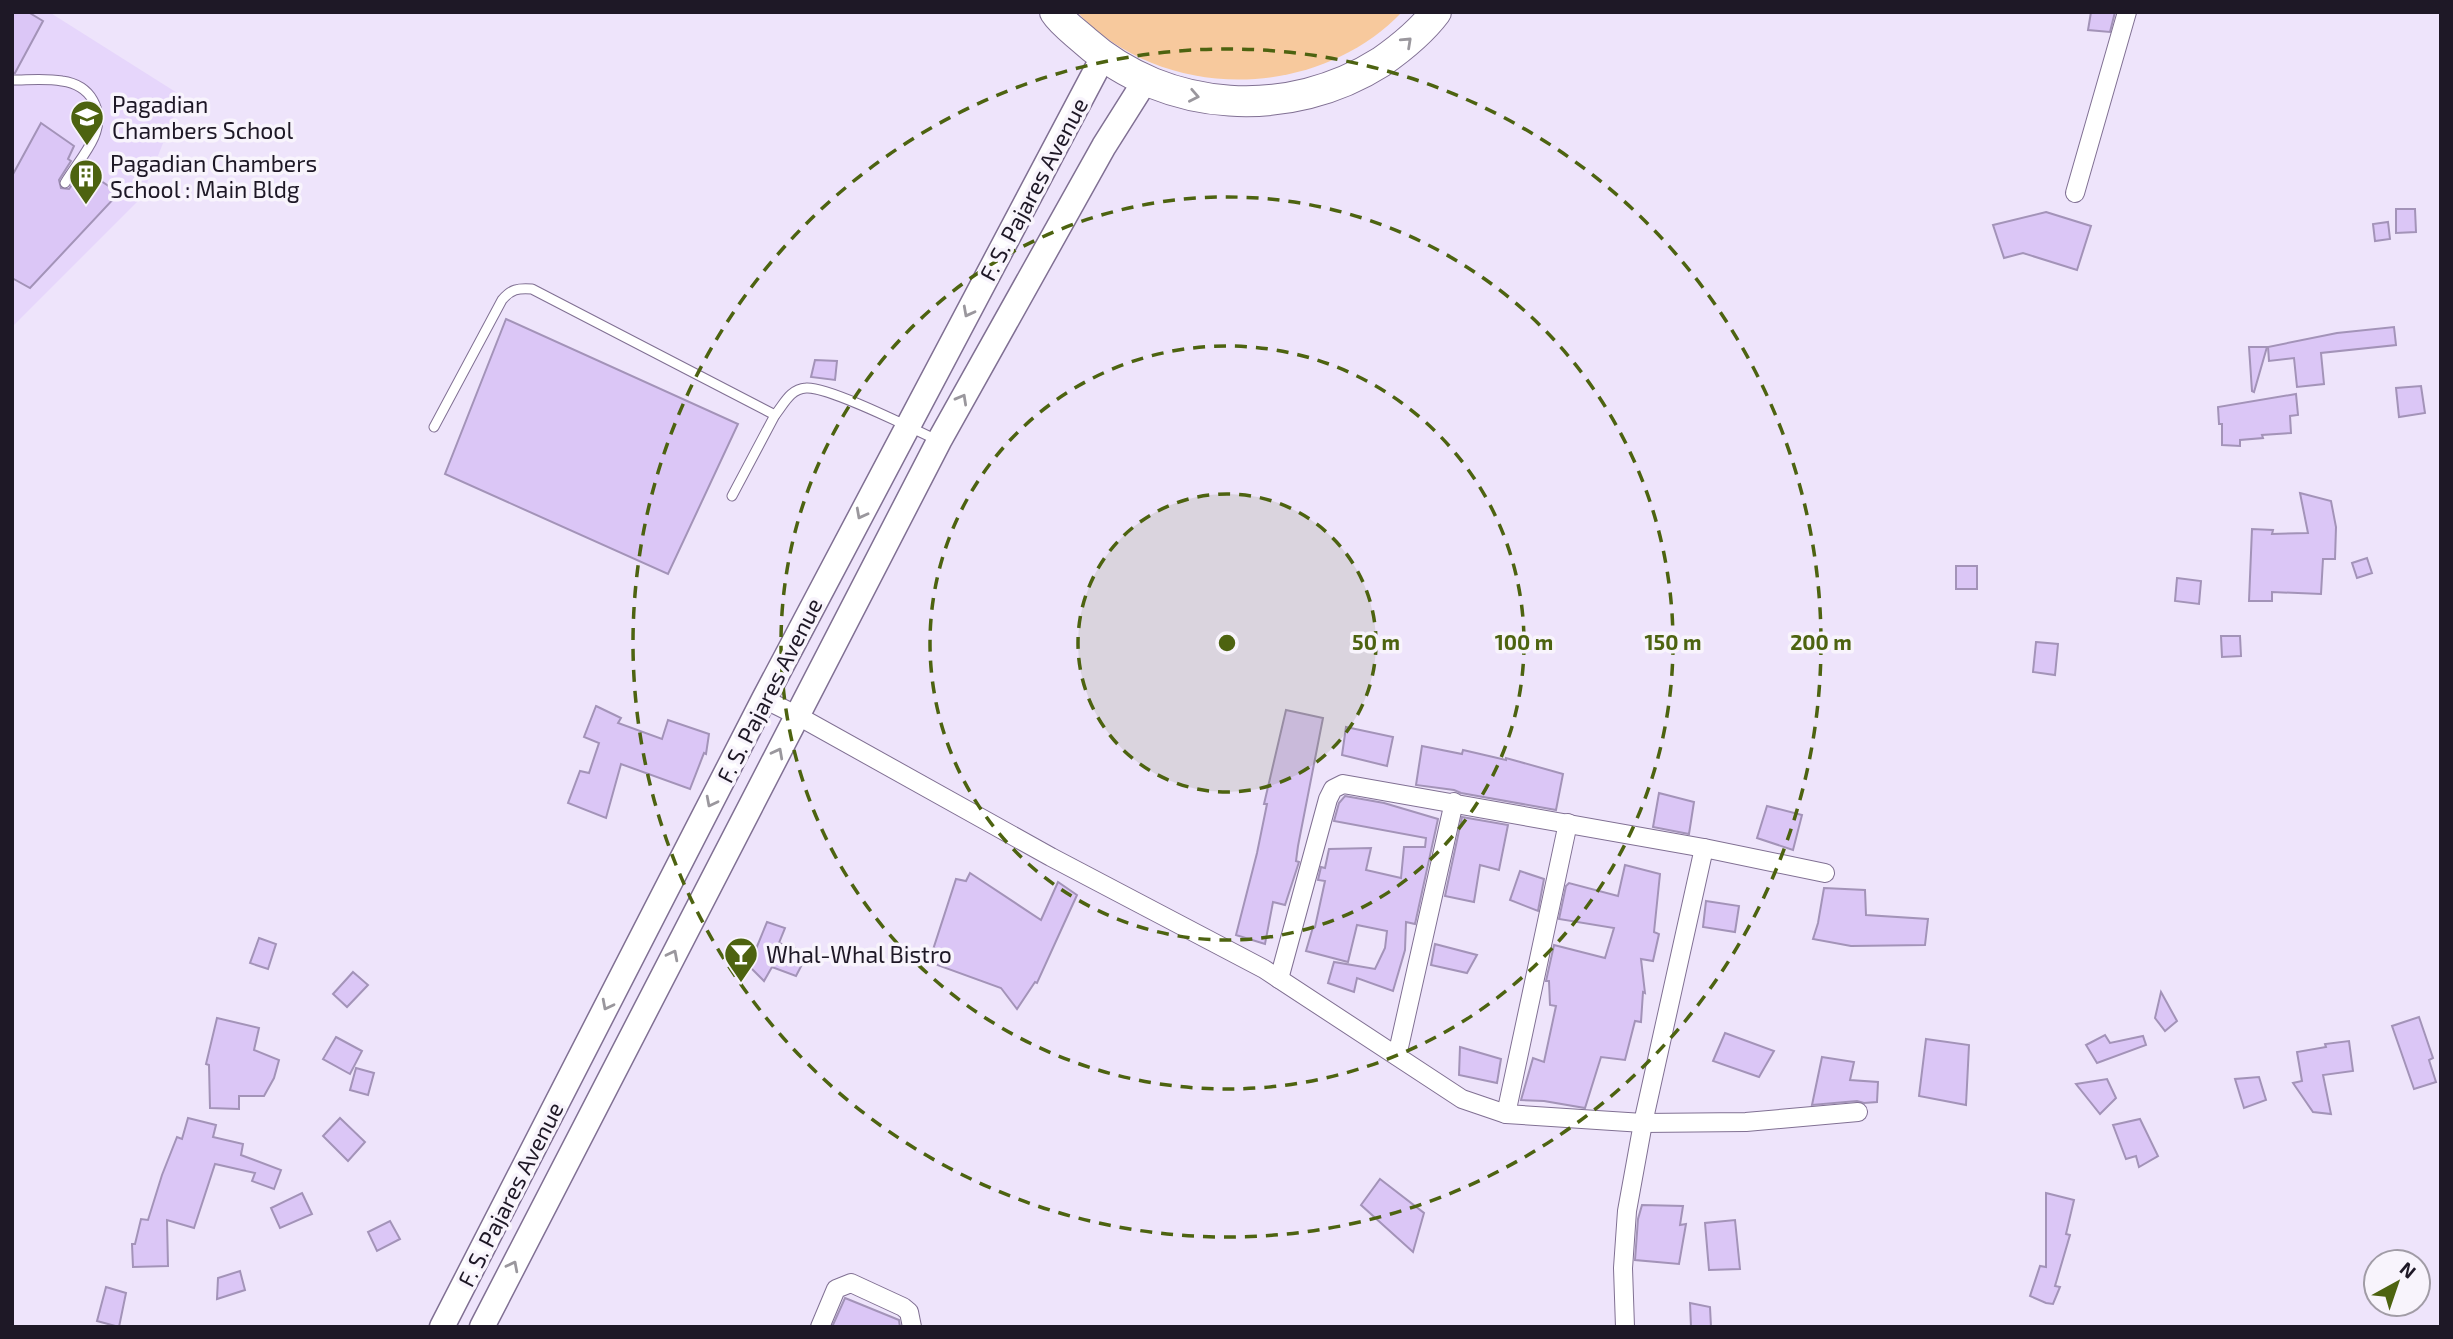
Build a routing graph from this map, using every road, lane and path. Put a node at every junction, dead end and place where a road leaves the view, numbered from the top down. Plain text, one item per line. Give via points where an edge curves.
1 (1055, 12) edge
2 (1436, 12) edge
3 (2127, 12) edge
4 (1103, 57) junction
5 (12, 80) edge
6 (1144, 81) junction
7 (65, 183) dead end
8 (2075, 193) dead end
9 (775, 415) junction
10 (907, 426) junction
11 (434, 427) dead end
12 (939, 441) junction
13 (732, 496) dead end
14 (764, 699) junction
15 (798, 716) junction
16 (1454, 802) junction
17 (1568, 823) junction
18 (1704, 848) junction
19 (1825, 873) dead end
20 (664, 893) junction
21 (697, 909) junction
22 (1279, 979) junction
23 (1397, 1056) junction
24 (1858, 1112) dead end
25 (1506, 1114) junction
26 (1643, 1123) junction
27 (442, 1327) edge
28 (482, 1327) edge
29 (820, 1327) edge
30 (912, 1327) edge
31 (1625, 1327) edge

1 - 4 highway
6 -> 2 highway via 1187,96 1231,102 1276,101 1320,91 1361,74 1399,50
3 - 8 street
4 - 6 highway
4 -> 10 main road, F. S. Pajares Avenue
5 - 7 lane via 62,80 76,85 98,107 93,138
12 -> 6 main road, F. S. Pajares Avenue
9 - 10 lane via 790,393 804,387
9 - 11 lane via 532,289 519,288 502,300
9 - 13 lane
10 - 12 lane
10 -> 14 main road, F. S. Pajares Avenue
12 - 15 main road, F. S. Pajares Avenue
14 - 15 street
14 -> 20 main road, F. S. Pajares Avenue
21 -> 15 main road, F. S. Pajares Avenue
15 - 22 street
16 - 17 street
16 - 22 street via 1353,784 1333,789
16 - 23 street
17 - 18 street
17 - 25 street
18 - 19 street
18 - 26 street
20 - 21 main road
20 -> 27 main road, F. S. Pajares Avenue
28 -> 21 main road, F. S. Pajares Avenue
22 - 23 street
23 - 25 street via 1462,1099
24 - 26 street via 1745,1122
25 - 26 street
26 - 31 street via 1627,1212
29 - 30 street via 835,1289 851,1283 903,1307

